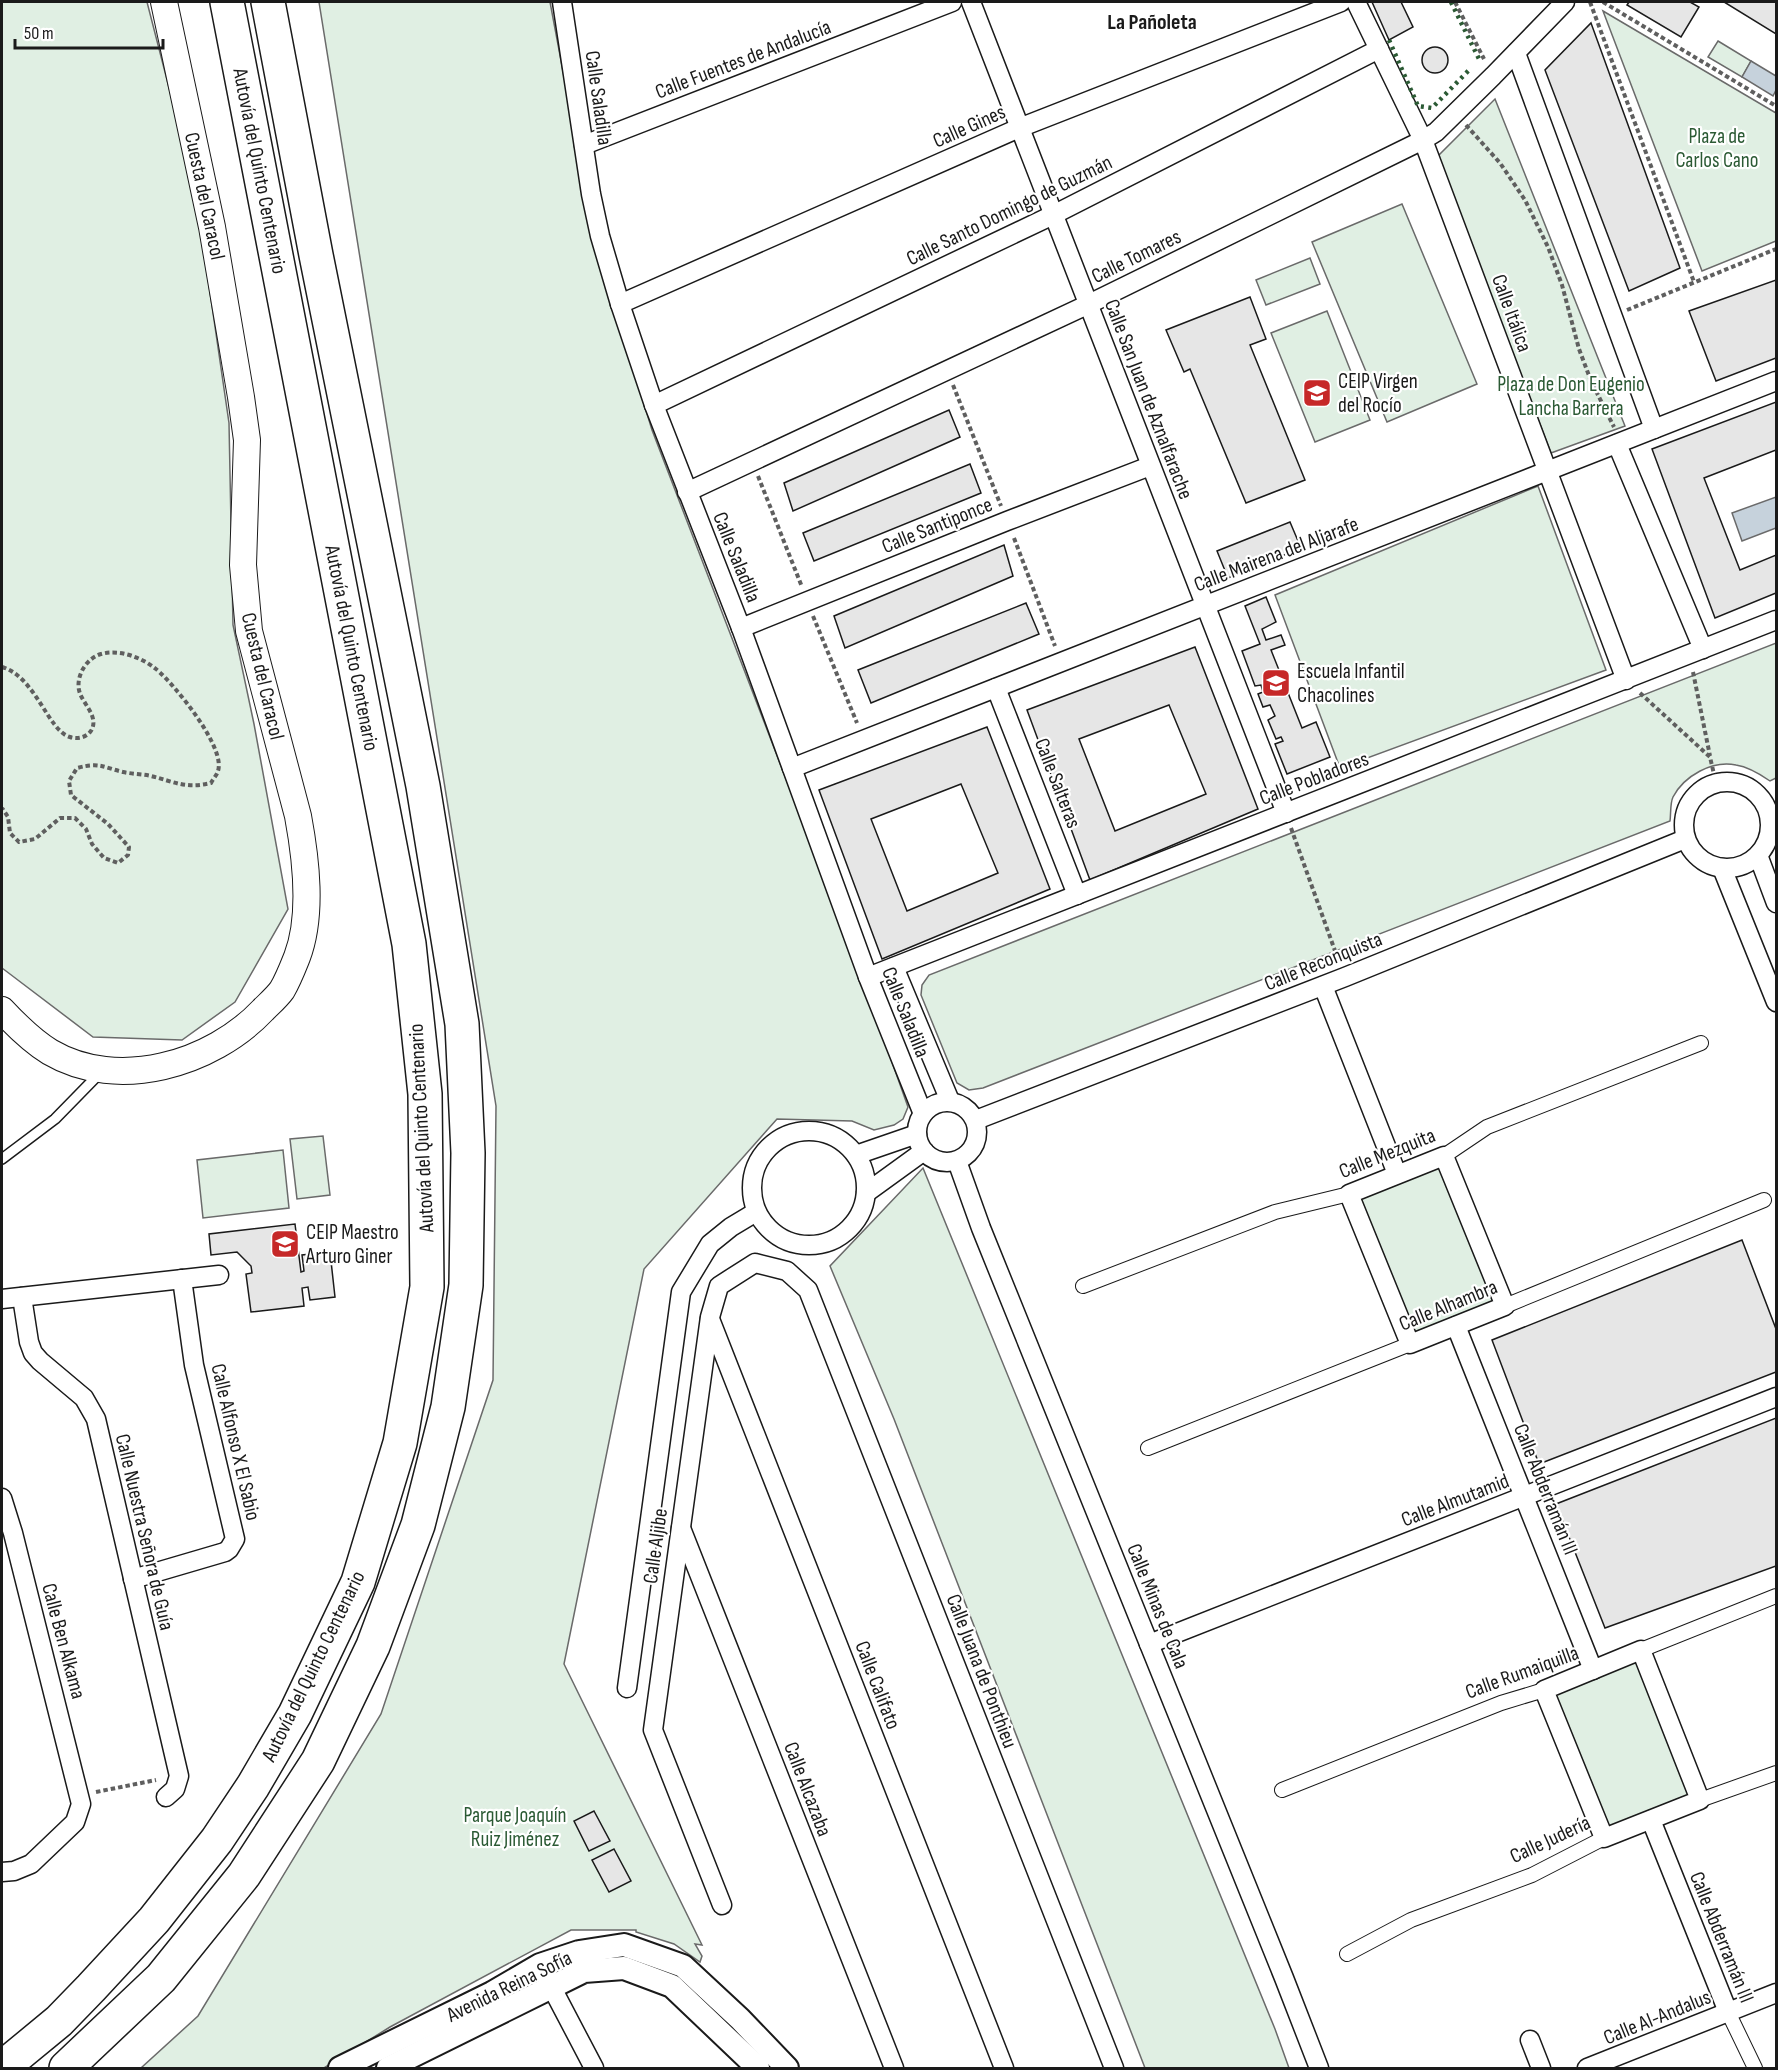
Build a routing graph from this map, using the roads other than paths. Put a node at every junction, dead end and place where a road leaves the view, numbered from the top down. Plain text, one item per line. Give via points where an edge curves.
1 (164, 2) edge
2 (227, 2) edge
3 (268, 2) edge
4 (563, 2) edge
5 (952, 2) edge
6 (971, 2) edge
7 (1341, 2) edge
8 (1356, 2) edge
9 (1565, 2) edge
10 (1379, 49) junction
11 (1516, 53) junction
12 (1019, 128) junction
13 (1424, 141) junction
14 (584, 145) junction
15 (1053, 215) junction
16 (620, 304) junction
17 (1089, 304) junction
18 (1776, 381) edge
19 (654, 405) junction
20 (1654, 429) junction
21 (1619, 443) junction
22 (1150, 466) junction
23 (1547, 472) junction
24 (687, 492) junction
25 (1205, 606) junction
26 (1776, 620) edge
27 (741, 628) junction
28 (1696, 652) junction
29 (1626, 680) junction
30 (996, 688) junction
31 (792, 768) junction
32 (1772, 806) edge
33 (1286, 813) junction
34 (1685, 839) junction
35 (1758, 855) junction
36 (1722, 868) junction
37 (1077, 895) junction
38 (1776, 903) edge
39 (894, 967) junction
40 (868, 977) junction
41 (1323, 986) junction
42 (1776, 1002) edge
43 (2, 1010) edge
44 (1701, 1042) dead end
45 (104, 1069) junction
46 (950, 1101) junction
47 (923, 1114) junction
48 (976, 1120) junction
49 (920, 1142) junction
50 (856, 1155) junction
51 (1444, 1156) junction
52 (2, 1159) edge
53 (957, 1161) junction
54 (1397, 1174) junction
55 (866, 1193) junction
56 (1349, 1194) junction
57 (1764, 1200) dead end
58 (756, 1212) junction
59 (219, 1275) dead end
60 (182, 1279) junction
61 (1083, 1286) dead end
62 (808, 1290) joint
63 (22, 1297) junction
64 (2, 1299) edge
65 (1505, 1306) junction
66 (710, 1317) junction
67 (1456, 1326) junction
68 (1410, 1344) junction
69 (1776, 1397) edge
70 (1148, 1448) dead end
71 (1525, 1497) junction
72 (2, 1498) edge
73 (680, 1525) junction
74 (133, 1579) junction
75 (1776, 1596) edge
76 (1149, 1644) junction
77 (1641, 1650) junction
78 (1593, 1670) junction
79 (627, 1688) dead end
80 (1544, 1690) junction
81 (1776, 1773) edge
82 (164, 1788) road end
83 (1282, 1790) dead end
84 (1700, 1800) junction
85 (1651, 1820) junction
86 (1604, 1838) junction
87 (2, 1872) edge
88 (722, 1905) dead end
89 (1347, 1954) dead end
90 (540, 1965) junction
91 (91, 1988) junction
92 (552, 1988) junction
93 (1776, 1994) edge
94 (1728, 2012) junction
95 (1530, 2040) dead end
96 (2, 2041) edge
97 (2, 2068) edge
98 (66, 2068) edge
99 (339, 2068) edge
100 (388, 2068) edge
101 (594, 2068) edge
102 (758, 2068) edge
103 (787, 2068) edge
104 (894, 2068) edge
105 (1004, 2068) edge
106 (1114, 2068) edge
107 (1319, 2068) edge
108 (1541, 2068) edge
109 (1587, 2068) edge
110 (1755, 2068) edge

1 - 45 main road, Cuesta del Caracol via 236,354 247,440 243,565 249,631 298,816 307,884 306,907 298,955 282,991 254,1020 227,1040 187,1060 146,1070
2 - 91 highway, Autovía del Quinto Centenario via 409,944 424,1094 427,1287 400,1443 358,1582 295,1714 217,1840 154,1920
3 - 98 highway, Autovía del Quinto Centenario via 423,786 462,1024 468,1153 466,1285 448,1407 418,1526 373,1646 318,1761 244,1875 161,1978
4 - 14 street, Calle Saladilla
5 - 14 street, Calle Fuentes de Andalucía
6 - 12 street, Calle San Juan de Aznalfarache
7 - 12 street, Calle Gines
8 - 10 street, Calle Itálica
9 - 11 street, Calle Tomares
10 - 13 street, Calle Itálica
10 - 15 street, Calle Santo Domingo de Guzmán
11 - 13 street, Calle Tomares
11 - 20 street
12 - 15 street, Calle San Juan de Aznalfarache
12 - 16 street, Calle Gines
13 - 17 street, Calle Tomares
13 - 23 street, Calle Itálica
14 - 16 street, Calle Saladilla via 600,236
15 - 17 street, Calle San Juan de Aznalfarache
15 - 19 street, Calle Santo Domingo de Guzmán
16 - 19 street, Calle Saladilla
17 - 22 street, Calle San Juan de Aznalfarache
17 - 24 street, Calle Tomares
18 - 20 street, Calle Mairena del Aljarafe
19 - 24 street, Calle Saladilla
20 - 21 street, Calle Mairena del Aljarafe
21 - 23 street, Calle Mairena del Aljarafe
21 - 28 street
22 - 25 street, Calle San Juan de Aznalfarache
22 - 27 street, Calle Santiponce
23 - 25 street, Calle Mairena del Aljarafe
23 - 29 street, Calle Itálica
24 - 27 street, Calle Saladilla
25 - 30 street, Calle Mairena del Aljarafe
25 - 33 street, Calle San Juan de Aznalfarache
26 - 28 street, Calle Pobladores
27 - 31 street, Calle Saladilla
28 - 29 street, Calle Pobladores
29 - 33 street, Calle Pobladores
30 - 31 street, Calle Mairena del Aljarafe
30 - 37 street, Calle Salteras
31 - 40 street, Calle Saladilla
32 - 34 street via 1746,786 1716,783 1698,793 1686,809
32 - 35 street via 1770,828
33 - 37 street, Calle Pobladores
34 - 36 street via 1696,855
34 - 41 street, Calle Reconquista
35 - 36 street via 1741,866
35 - 38 street
36 - 42 street
37 - 39 street, Calle Pobladores
39 - 40 street, Calle Pobladores
39 - 46 street, Calle Saladilla
40 - 47 street, Calle Saladilla
41 - 48 street, Calle Reconquista
41 - 54 street
43 - 45 main road, Cuesta del Caracol via 50,1052
44 - 51 street, Calle Mezquita via 1487,1127
45 - 52 lane via 55,1119
46 - 47 street via 940,1102
46 - 48 street via 966,1107
47 - 49 street via 918,1123
48 - 53 street via 977,1140 973,1149
49 - 50 street
49 - 53 street via 939,1161
49 - 55 street
50 - 55 street via 864,1173
50 - 58 street via 826,1133 789,1134 760,1158 751,1193
51 - 54 street, Calle Mezquita
51 - 65 street
53 - 76 street, Calle Minas de Cala
54 - 56 street, Calle Mezquita
55 - 58 street via 862,1211 851,1227 836,1239 819,1245 800,1245 782,1239 766,1228
56 - 61 street, Calle Mezquita via 1275,1212
56 - 68 street
57 - 65 street, Calle Alhambra
58 - 79 street via 710,1244 681,1292
59 - 60 street
60 - 63 street
60 - 74 street, Calle Alfonso X El Sabio via 194,1365 235,1539 225,1552
62 - 66 street, Calle Aljibe via 787,1271 754,1263 719,1286
62 - 106 street, Calle Juana de Ponthieu
63 - 64 street
63 - 74 street, Calle Nuestra Señora de Guía via 33,1353 84,1398 96,1419
65 - 67 street, Calle Alhambra
66 - 73 street, Calle Aljibe
66 - 105 street, Calle Califato
67 - 68 street, Calle Alhambra
67 - 71 street, Calle Abderramán III
68 - 70 street, Calle Alhambra
69 - 71 street, Calle Almutamid
71 - 76 street, Calle Almutamid
71 - 78 street, Calle Abderramán III
72 - 87 street, Calle Ben Alkama via 80,1795 80,1812 69,1828 31,1864
73 - 88 street, Calle Aljibe via 653,1730
73 - 104 street, Calle Alcazaba
74 - 82 street, Calle Nuestra Señora de Guía via 179,1776 175,1789
75 - 77 street, Calle Rumaiquilla
76 - 107 street, Calle Minas de Cala
77 - 78 street, Calle Rumaiquilla
77 - 84 street
78 - 80 street, Calle Rumaiquilla
80 - 83 street, Calle Rumaiquilla via 1501,1703
80 - 86 street
81 - 84 street, Calle Judería
84 - 85 street, Calle Judería
85 - 86 street, Calle Judería
85 - 94 street, Calle Abderramán III
86 - 89 street, Calle Judería via 1532,1875 1411,1920
90 - 92 street
90 - 99 street, Avenida Reina Sofía via 492,1993
90 - 103 street, Avenida Reina Sofía via 579,1952 624,1945 682,1966
91 - 96 highway
91 - 97 highway, Autovía del Quinto Centenario via 59,2021
92 - 100 street, Avenida Reina Sofía
92 - 101 street
92 - 102 street, Avenida Reina Sofía via 584,1971 624,1968 672,1986
93 - 94 street, Calle Al-Andalus
94 - 109 street, Calle Al-Andalus
94 - 110 street, Calle Abderramán III
95 - 108 street

